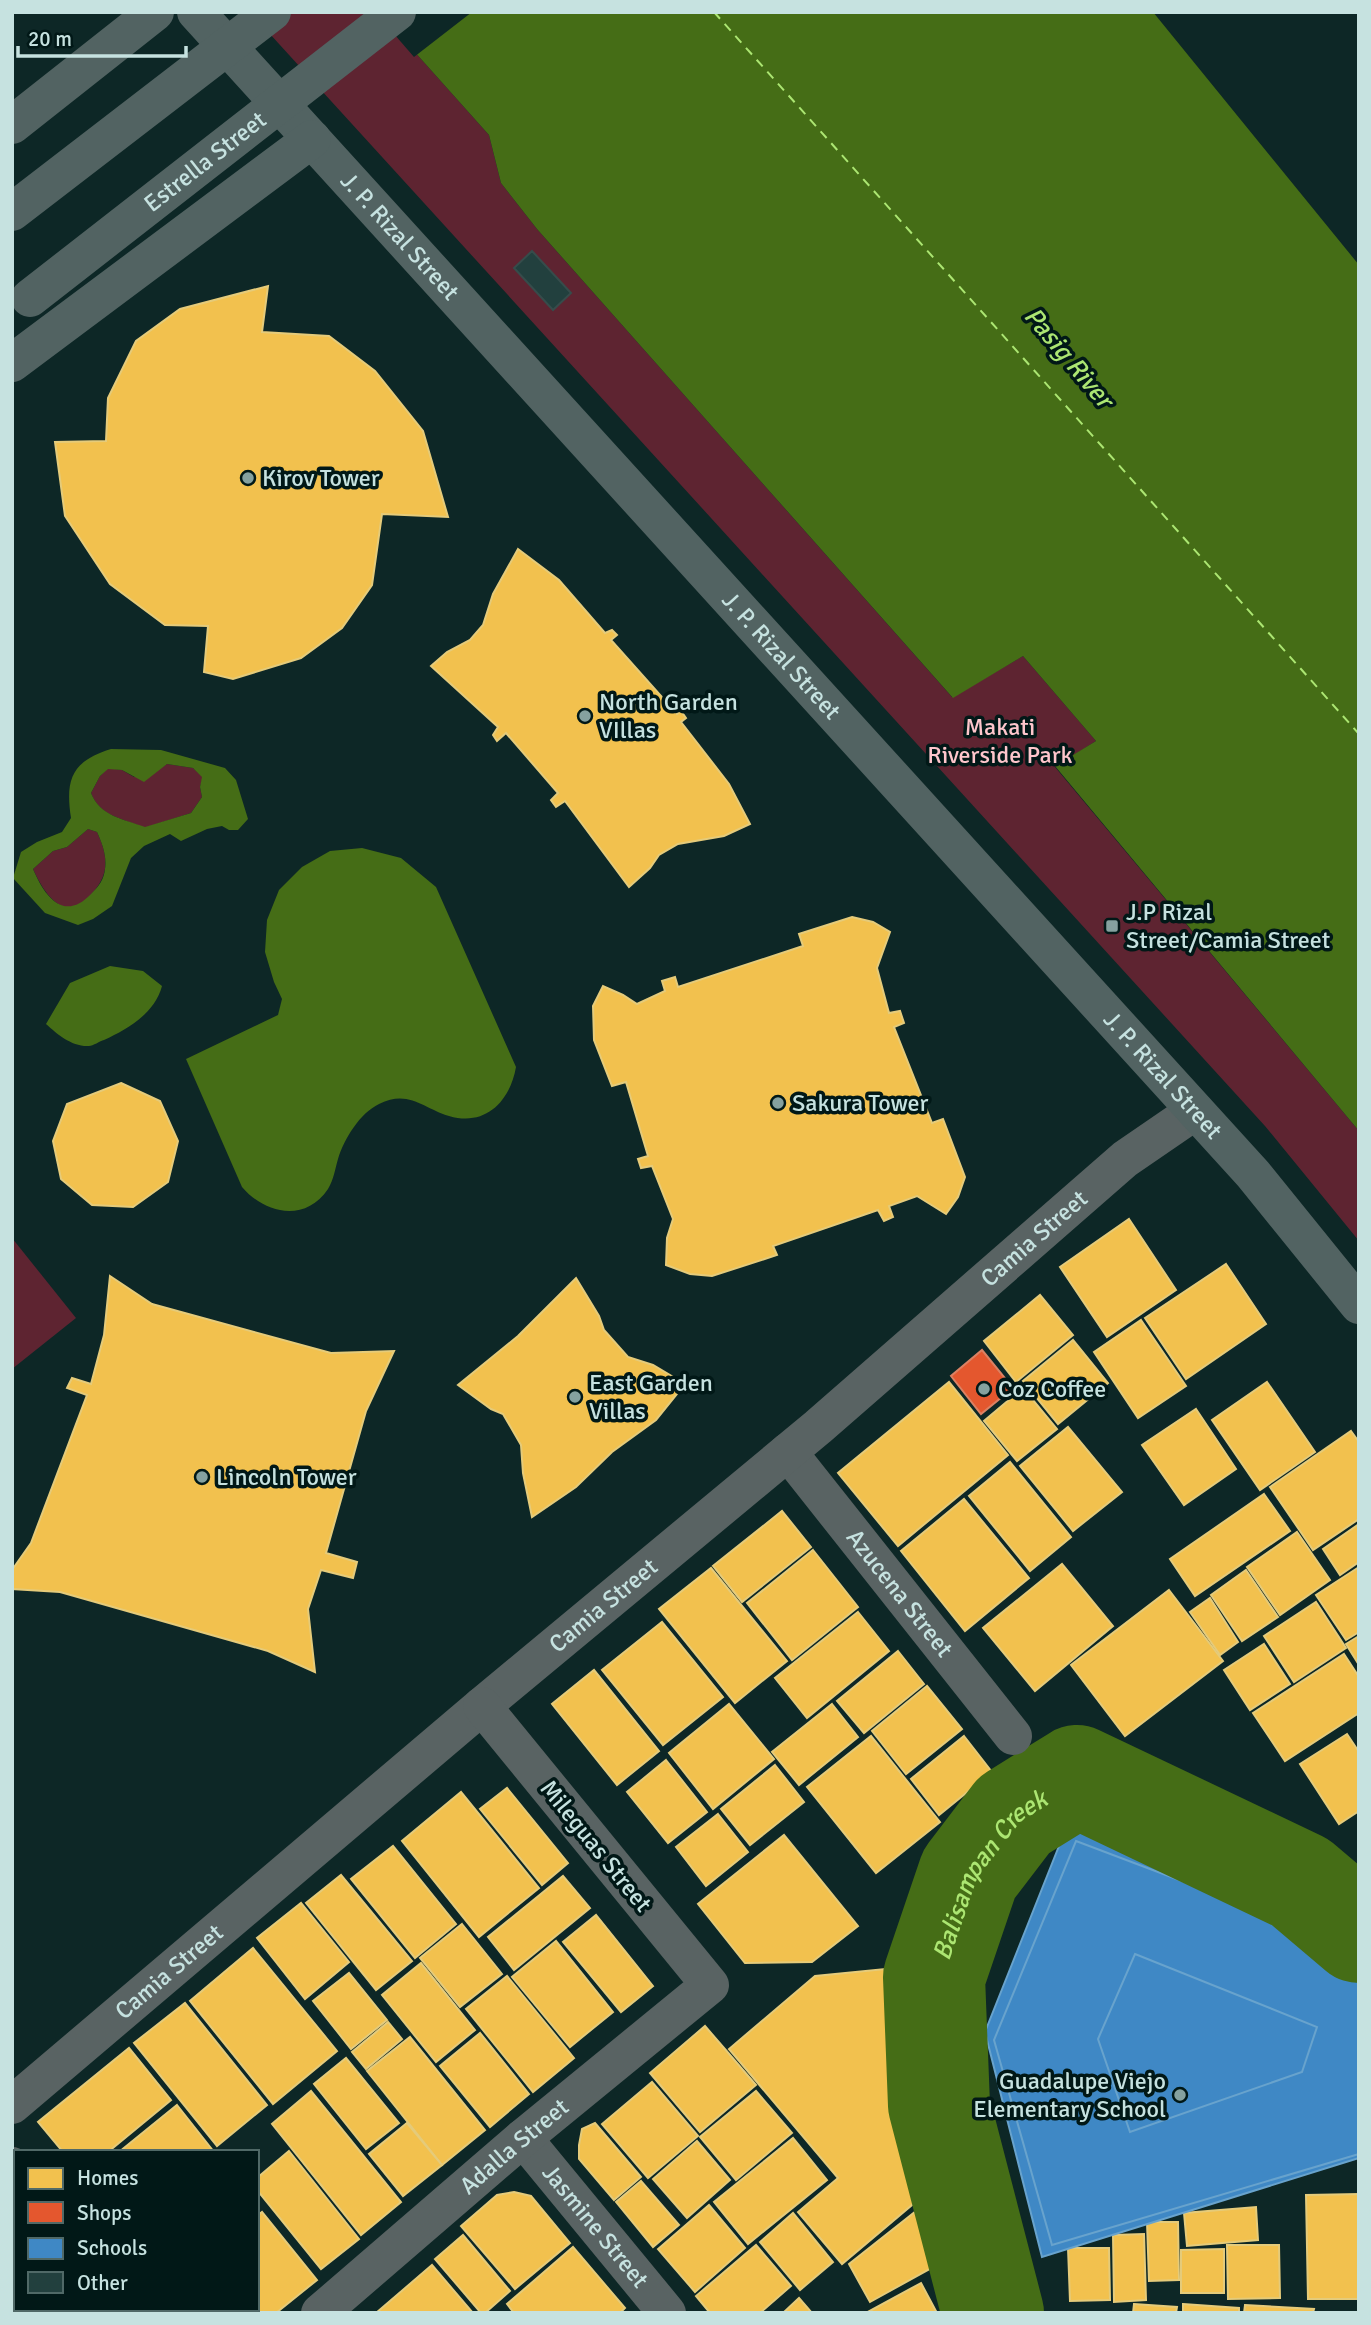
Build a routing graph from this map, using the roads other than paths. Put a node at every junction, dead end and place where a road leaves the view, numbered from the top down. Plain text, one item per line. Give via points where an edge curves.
1 (155, 12) edge
2 (196, 12) edge
3 (272, 12) edge
4 (397, 12) edge
5 (12, 125) edge
6 (312, 139) junction
7 (12, 212) edge
8 (12, 311) edge
9 (12, 363) edge
10 (1195, 1111) junction
11 (1359, 1305) edge
12 (788, 1452) junction
13 (482, 1706) junction
14 (1013, 1736) dead end
15 (710, 1985) joint
16 (12, 2105) edge
17 (523, 2138) junction
18 (320, 2313) edge
19 (667, 2313) edge

1 - 5 main road
2 - 6 main road, J. P. Rizal Street
3 - 7 main road, bridge
4 - 8 main road, Estrella Street, bridge
6 - 9 main road, Estrella Street
6 - 10 main road, J. P. Rizal Street
10 - 11 main road, J. P. Rizal Street via 1253,1174
10 - 12 street, Camia Street via 1125,1159
12 - 13 street, Camia Street
12 - 14 street, Azucena Street
13 - 15 street, Mileguas Street
13 - 16 street, Camia Street
15 - 17 street, Adalla Street
17 - 18 street, Adalla Street
17 - 19 street, Jasmine Street

